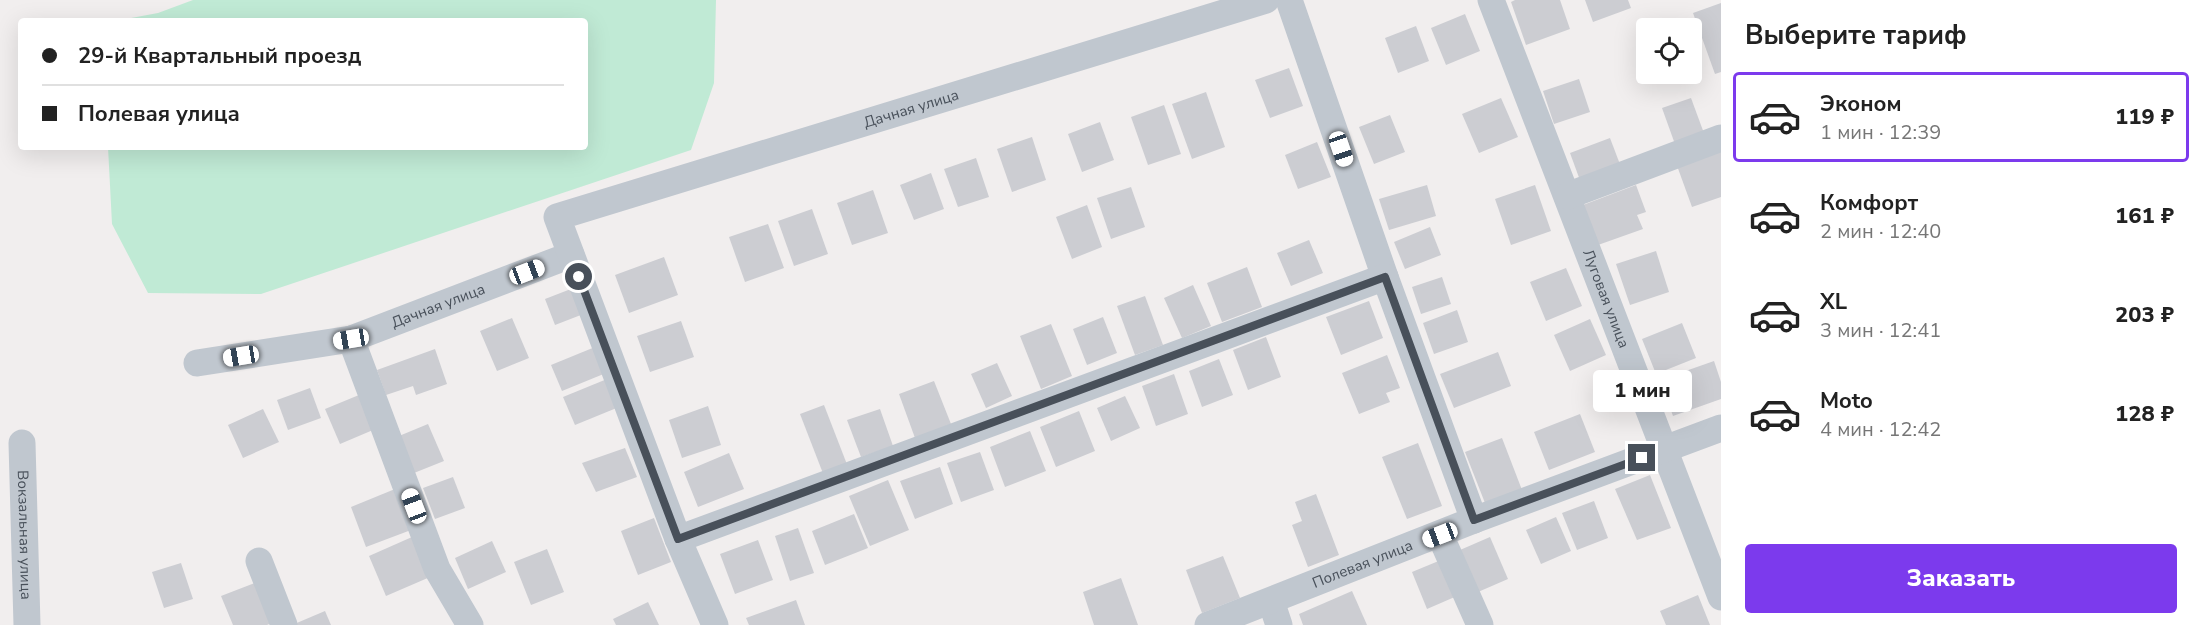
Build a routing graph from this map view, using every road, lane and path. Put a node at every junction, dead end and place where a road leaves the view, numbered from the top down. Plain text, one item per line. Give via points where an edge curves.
1 (1266, 0) edge
2 (1289, 0) edge
3 (1491, 0) edge
4 (1721, 138) edge
5 (1567, 196) junction
6 (571, 255) junction
7 (1385, 277) junction
8 (351, 339) junction
9 (197, 363) dead end
10 (1721, 428) edge
11 (22, 443) dead end
12 (1663, 450) junction
13 (1474, 520) junction
14 (1440, 535) junction
15 (678, 539) junction
16 (259, 561) dead end
17 (1721, 597) edge
18 (1275, 613) edge
19 (27, 625) edge
20 (284, 625) edge
21 (470, 625) edge
22 (715, 625) edge
23 (1208, 625) edge
24 (1480, 625) edge

1 - 6 street, Дачная улица via 557,217
2 - 7 street
3 - 5 street, Луговая улица
4 - 5 street
5 - 12 street, Луговая улица
6 - 8 street, Дачная улица
6 - 15 street
7 - 13 street
7 - 15 street
8 - 9 street, Дачная улица
8 - 21 street via 437,569
10 - 12 street, Полевая улица
11 - 19 street, Вокзальная улица
12 - 13 street, Полевая улица
12 - 17 street, Луговая улица
13 - 14 street, Полевая улица
14 - 18 street, Полевая улица
14 - 24 street
15 - 22 street
16 - 20 street
18 - 23 street, Полевая улица

